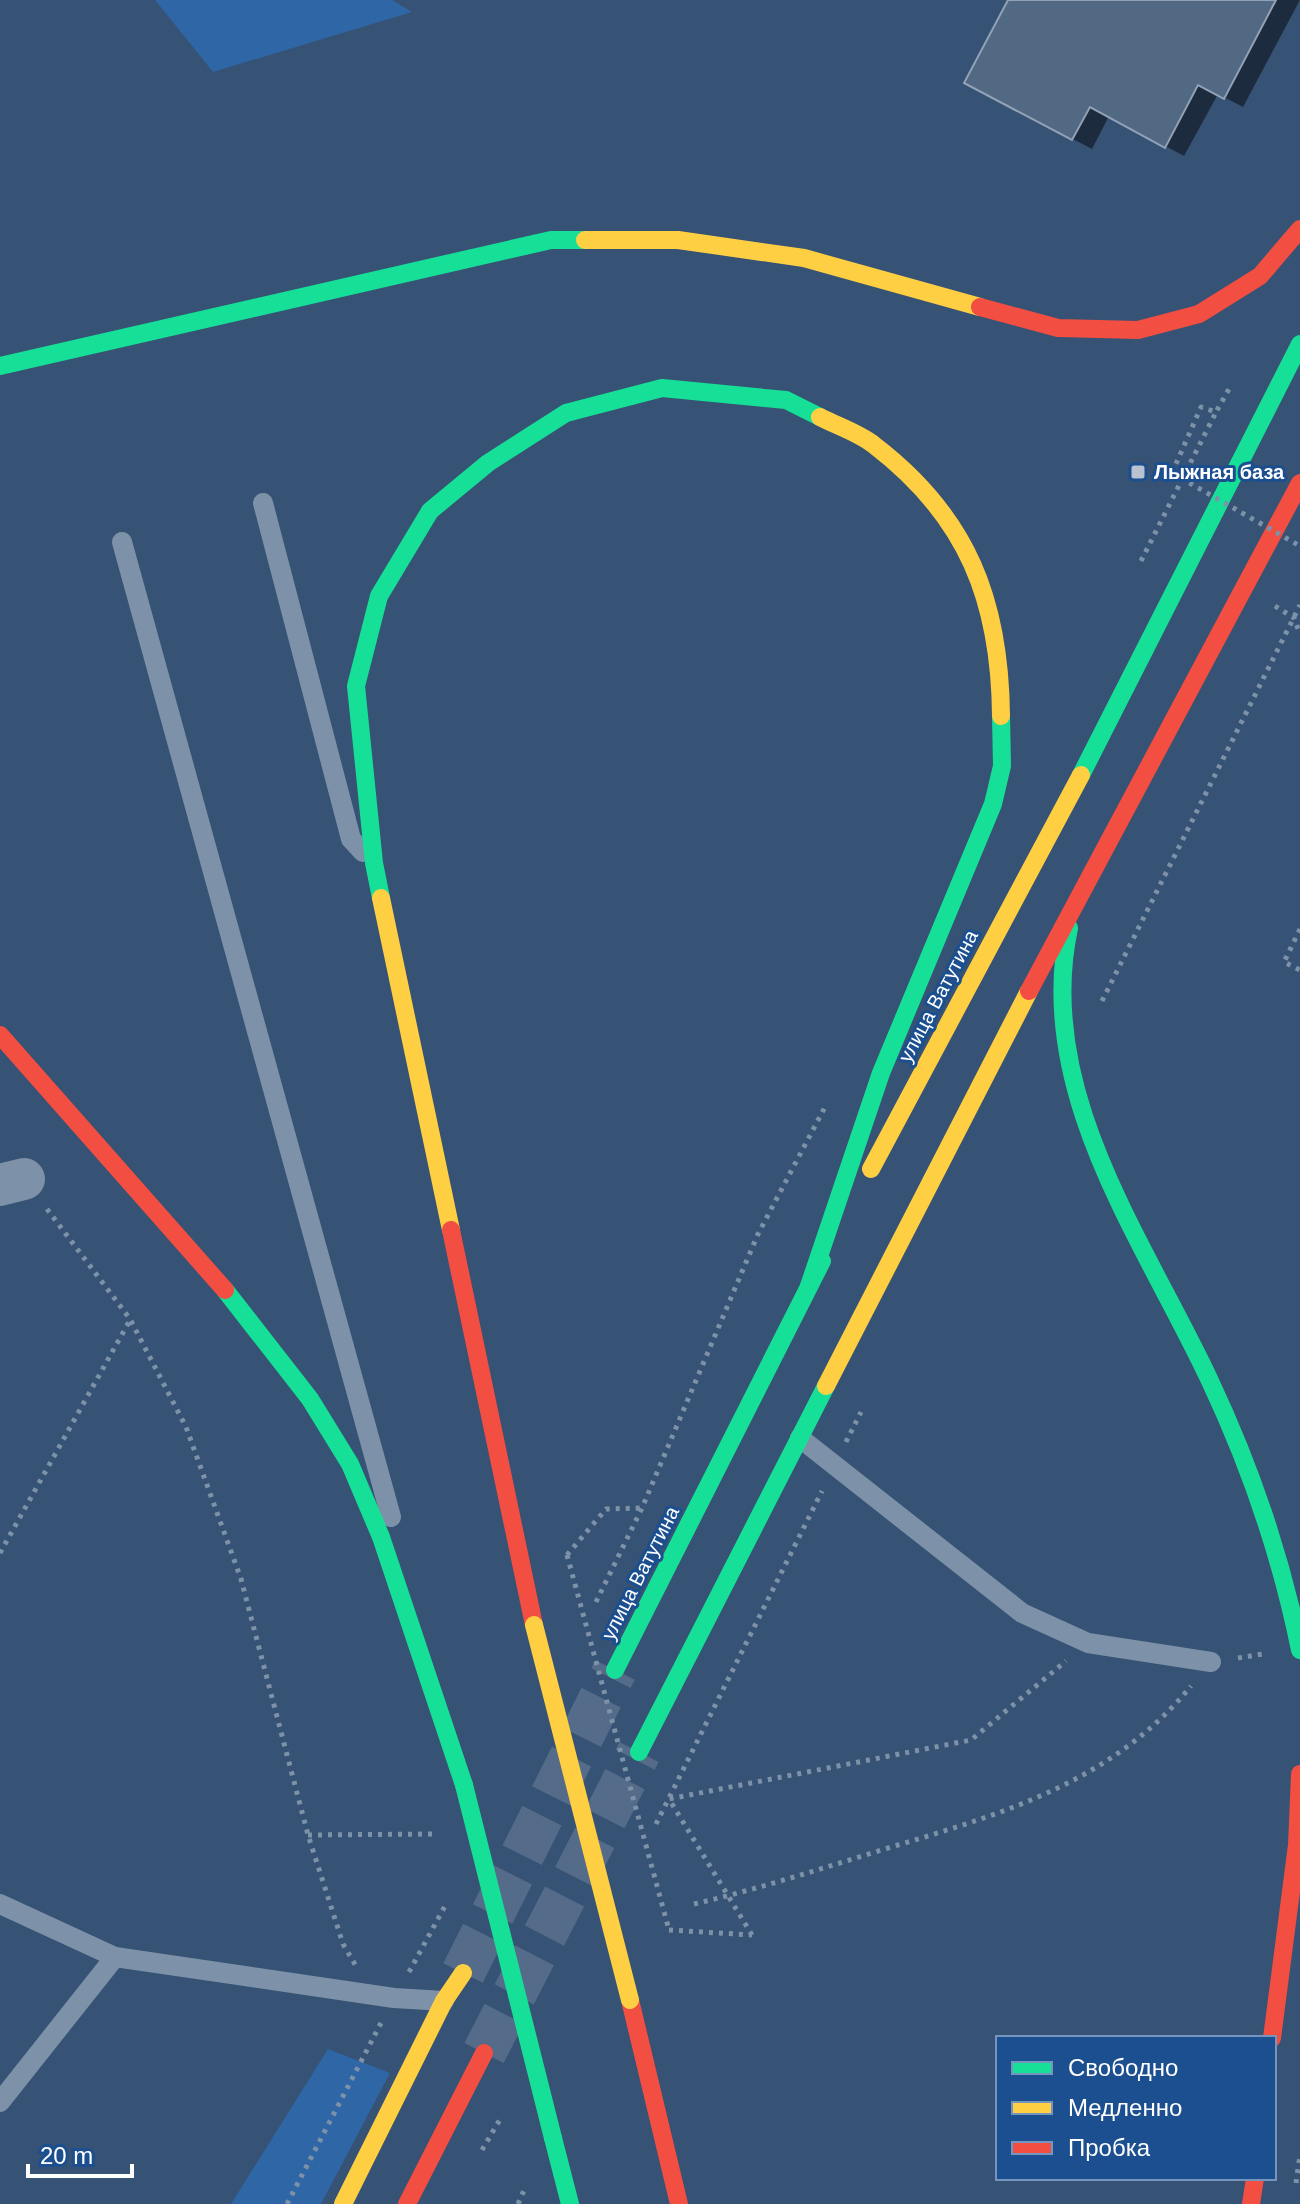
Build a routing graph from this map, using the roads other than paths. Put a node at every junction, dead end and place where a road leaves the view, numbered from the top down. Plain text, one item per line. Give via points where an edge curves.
1 (1300, 229) edge
2 (1300, 344) edge
3 (0, 366) edge
4 (1300, 483) edge
5 (263, 503) dead end
6 (122, 542) dead end
7 (374, 863) junction
8 (1080, 890) junction
9 (0, 1035) edge
10 (809, 1286) junction
11 (800, 1438) junction
12 (1300, 1649) edge
13 (421, 1650) junction
14 (1211, 1662) road end
15 (615, 1670) tunnel mouth
16 (639, 1752) tunnel mouth
17 (1300, 1774) edge
18 (0, 1904) edge
19 (115, 1957) junction
20 (463, 1973) tunnel mouth
21 (444, 2001) junction
22 (1272, 2036) edge
23 (484, 2053) tunnel mouth
24 (0, 2102) edge
25 (1255, 2180) edge
26 (343, 2204) edge
27 (407, 2204) edge
28 (570, 2204) edge
29 (679, 2204) edge
30 (1251, 2204) edge

1 - 3 main road via 1260,276 1199,314 1138,330 1058,328 804,258 678,240 551,240
2 - 10 main road, улица Ватутина
4 - 8 main road
5 - 7 lane via 351,839
6 - 13 lane via 386,1491
7 - 10 main road via 356,686 379,596 430,511 566,413 662,388 786,400 873,444 937,504 971,555 989,608 1001,676 1002,766 993,804 881,1073
7 - 29 main road, bridge via 534,1625
8 - 11 main road
8 - 12 main road via 1064,947 1070,1066 1085,1126 1251,1478 1284,1567
9 - 13 main road via 207,1267 310,1399 350,1464
10 - 15 main road, улица Ватутина
11 - 14 lane via 1022,1613 1088,1643
11 - 16 main road
13 - 28 main road, bridge via 464,1785
17 - 22 main road via 1297,1845
18 - 19 lane
19 - 21 lane
19 - 24 lane
20 - 21 main road
21 - 26 main road
23 - 27 main road
25 - 30 main road

